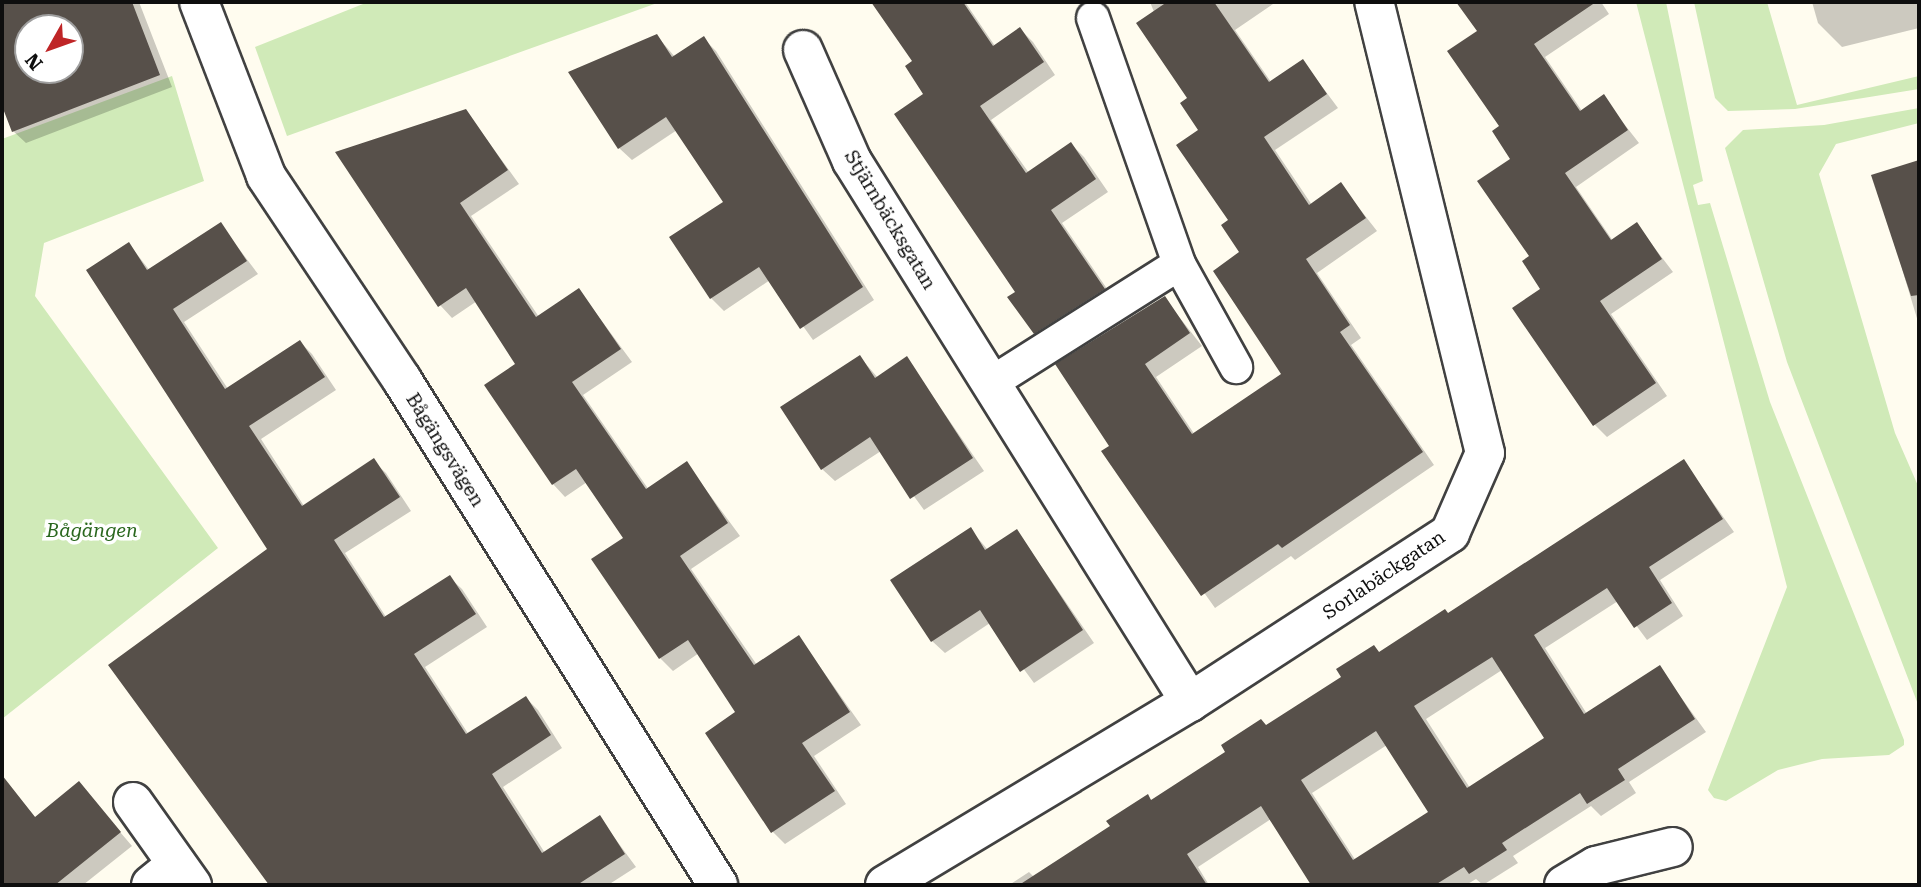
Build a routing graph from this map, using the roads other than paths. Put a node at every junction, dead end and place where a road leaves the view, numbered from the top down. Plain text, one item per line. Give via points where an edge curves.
1 (200, 2) edge
2 (1374, 2) edge
3 (1093, 18) dead end
4 (803, 50) dead end
5 (1179, 264) junction
6 (1236, 368) dead end
7 (991, 383) junction
8 (1190, 702) junction
9 (133, 802) dead end
10 (1673, 847) dead end
11 (173, 878) edge
12 (718, 885) edge
13 (885, 885) edge
14 (1564, 885) edge

1 - 12 street, Bågängsvägen via 266,176 402,380
2 - 8 street, Sorlabäckgatan via 1485,453 1450,533
3 - 5 lane
4 - 7 street, Stjärnbäcksgatan via 852,161
5 - 6 lane
5 - 7 lane
7 - 8 street, Stjärnbäcksgatan
8 - 13 street, Sorlabäckgatan
9 - 11 street
10 - 14 street via 1596,866

